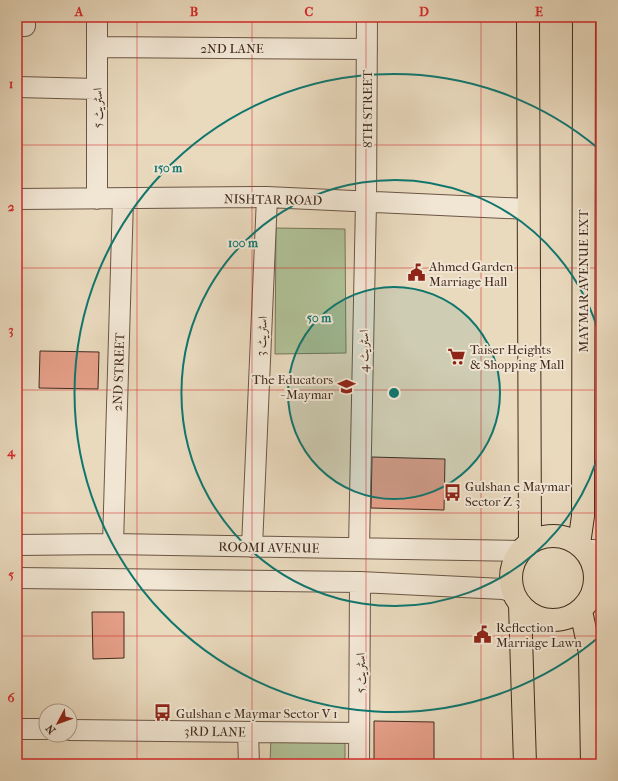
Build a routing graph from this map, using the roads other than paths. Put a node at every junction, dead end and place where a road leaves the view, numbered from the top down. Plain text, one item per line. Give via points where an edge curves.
1 (97, 17) edge
2 (367, 17) edge
3 (528, 17) edge
4 (584, 17) edge
5 (97, 47) junction
6 (367, 49) junction
7 (17, 87) edge
8 (97, 89) junction
9 (267, 197) junction
10 (17, 199) edge
11 (97, 199) junction
12 (123, 199) junction
13 (366, 202) junction
14 (528, 209) junction
15 (113, 544) junction
16 (17, 545) edge
17 (525, 546) junction
18 (252, 547) junction
19 (359, 548) junction
20 (588, 548) edge
21 (17, 578) edge
22 (360, 582) junction
23 (598, 584) edge
24 (517, 598) junction
25 (581, 612) junction
26 (17, 729) edge
27 (38, 729) edge
28 (78, 730) edge
29 (248, 732) junction
30 (359, 733) junction
31 (595, 750) edge
32 (249, 764) edge
33 (359, 764) edge
34 (525, 764) edge

1 - 5 street, اسٹریٹ 5
2 - 6 street, 8TH STREET
3 - 14 main road
4 - 20 main road, MAYMAR AVENUE EXT via 583,508
5 - 6 street, 2ND LANE
5 - 8 street, اسٹریٹ 5
6 - 13 street, 8TH STREET
7 - 8 street
8 - 11 street, اسٹریٹ 5
9 - 12 street, NISHTAR ROAD
9 - 13 street, NISHTAR ROAD
9 - 18 street, اسٹریٹ 3
10 - 11 street, NISHTAR ROAD
11 - 12 street, NISHTAR ROAD
12 - 15 street, 2ND STREET
13 - 14 street, NISHTAR ROAD
13 - 19 street, اسٹریٹ 4
14 - 17 main road
15 - 16 street, ROOMI AVENUE
15 - 18 street, ROOMI AVENUE
17 - 19 street, ROOMI AVENUE
17 - 20 main road via 546,536 563,537
17 - 24 main road via 513,563 511,578
18 - 19 street, ROOMI AVENUE
20 - 23 main road
21 - 22 street
22 - 24 street via 502,590
22 - 30 street, اسٹریٹ 5
23 - 25 main road
24 - 25 main road via 533,615 549,621 566,619
24 - 34 main road
25 - 31 main road via 590,653
26 - 27 street
28 - 29 street, 3RD LANE
29 - 30 street, 3RD LANE
29 - 32 street
30 - 33 street, اسٹریٹ 5

